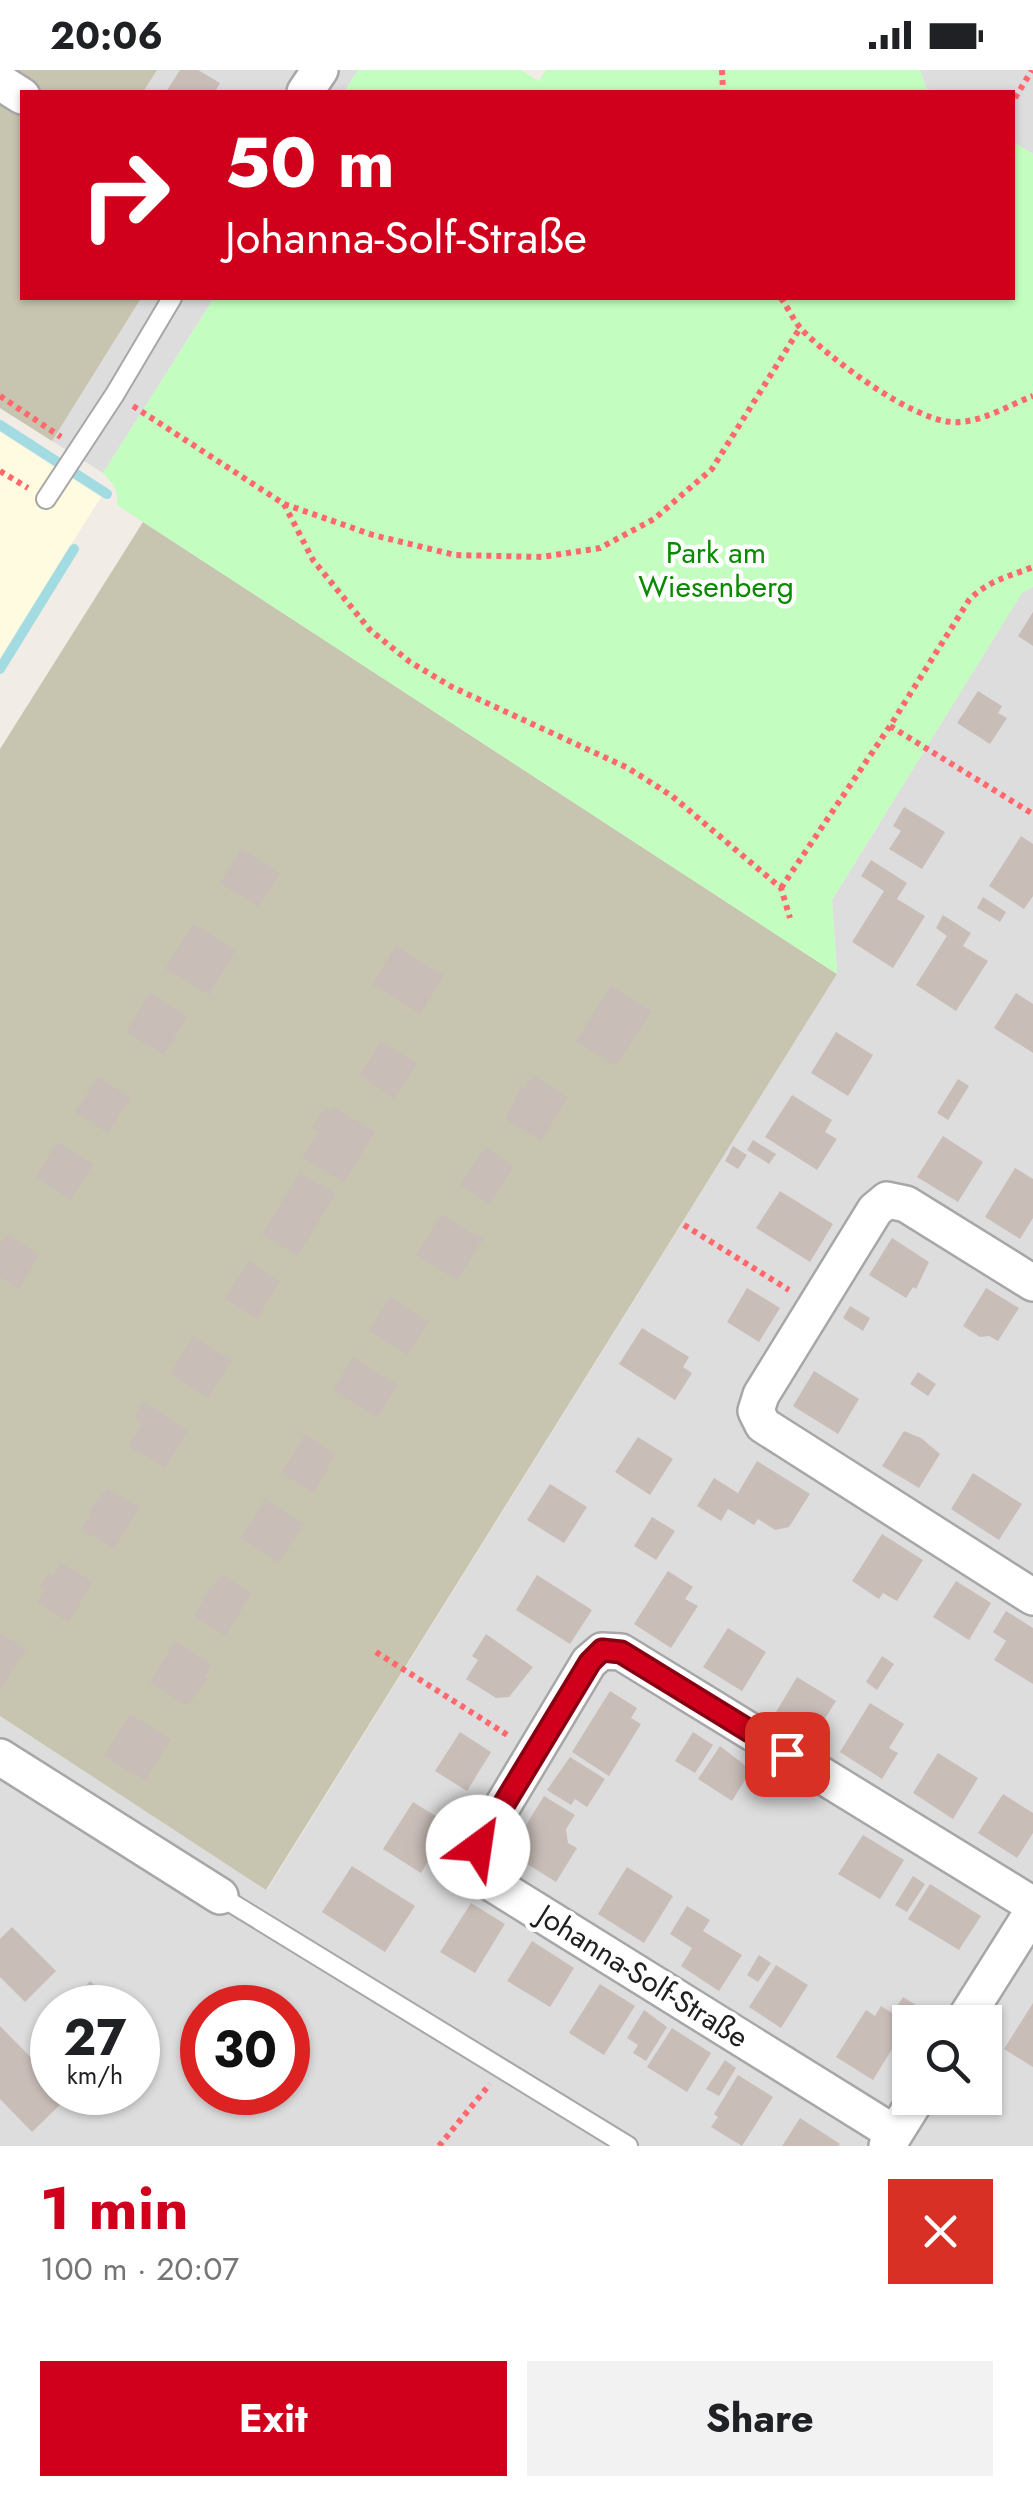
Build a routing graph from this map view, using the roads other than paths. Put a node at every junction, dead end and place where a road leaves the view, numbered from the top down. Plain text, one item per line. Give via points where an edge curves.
1 (171, 300) edge
2 (46, 499) dead end
3 (1033, 1283) edge
4 (1033, 1597) edge
5 (0, 1758) edge
6 (220, 1896) joint
7 (1033, 1908) edge
8 (974, 2005) edge
9 (906, 2115) edge
10 (891, 2140) edge
11 (628, 2146) edge

1 - 2 lane
3 - 4 street via 906,1204 887,1200 815,1307 756,1412 762,1425
5 - 6 street
6 - 11 lane
7 - 8 street, Johanna-Solf-Straße
7 - 10 street, Johanna-Solf-Straße via 621,1652 602,1650 590,1662 478,1847 474,1862 482,1876
9 - 10 street, Johanna-Solf-Straße

